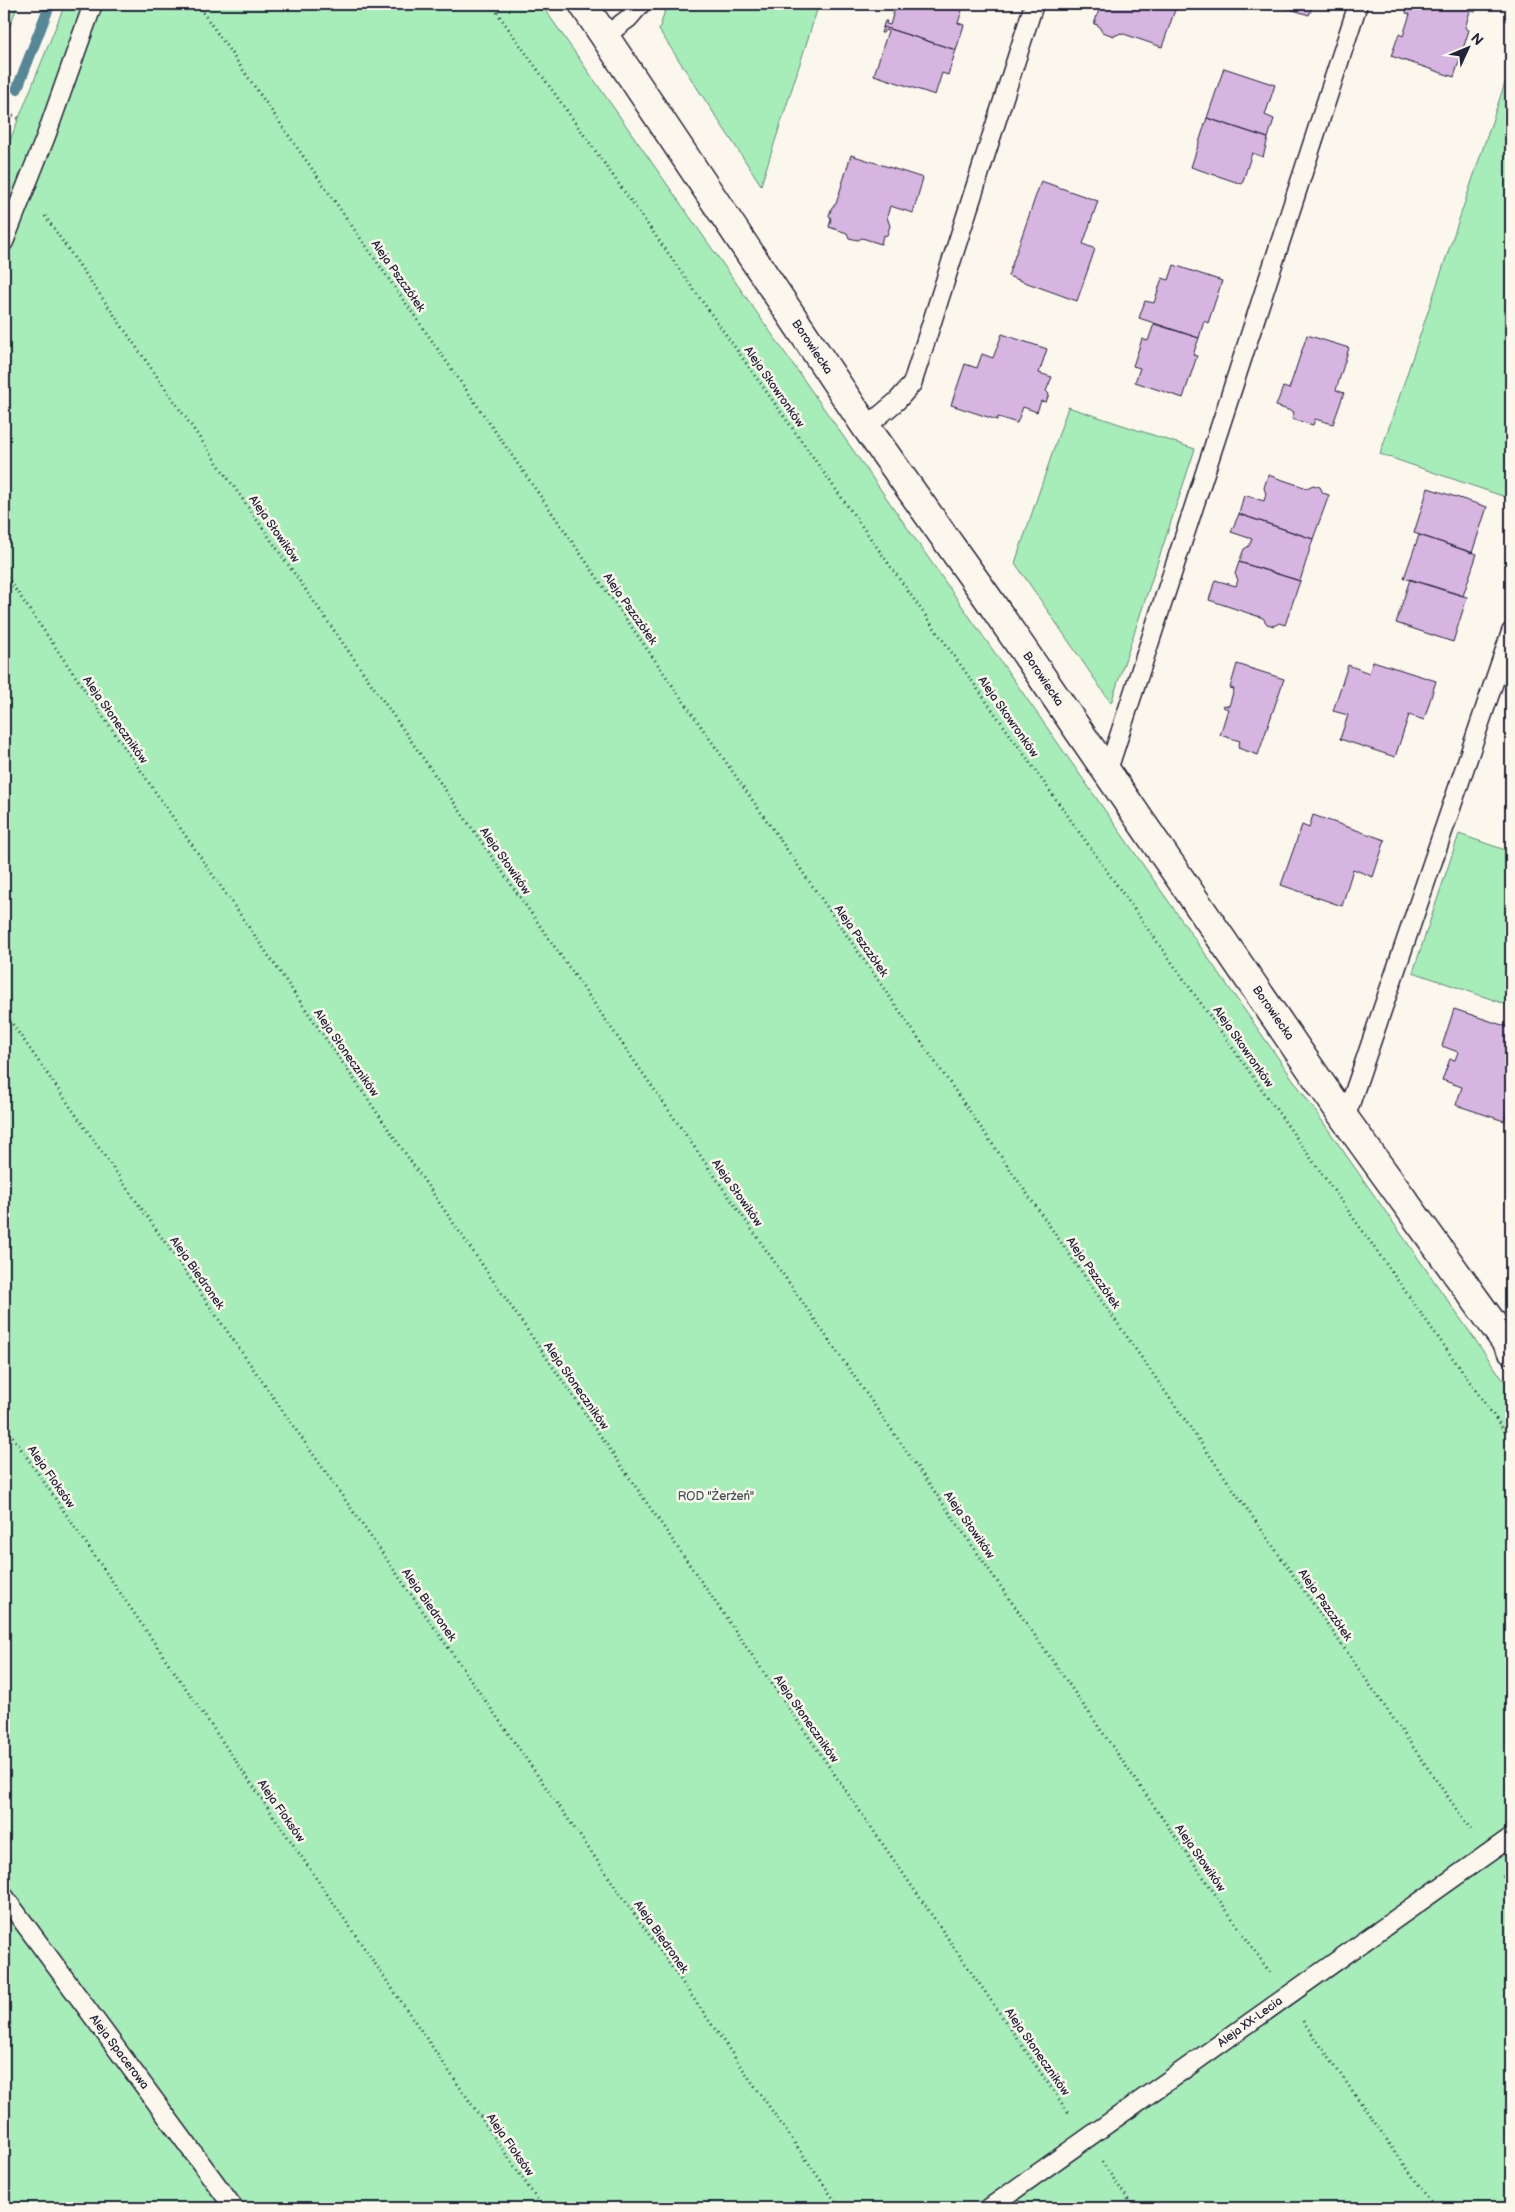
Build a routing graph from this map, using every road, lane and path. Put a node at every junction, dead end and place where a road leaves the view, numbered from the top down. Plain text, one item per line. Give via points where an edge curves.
1 (93, 4) edge
2 (197, 4) edge
3 (491, 4) edge
4 (583, 4) edge
5 (641, 4) edge
6 (1034, 4) edge
7 (1358, 4) edge
8 (605, 36) junction
9 (26, 188) junction
10 (4, 242) edge
11 (866, 427) junction
12 (4, 574) edge
13 (1511, 632) edge
14 (1107, 773) junction
15 (4, 1012) edge
16 (1345, 1119) junction
17 (1511, 1349) edge
18 (4, 1424) edge
19 (1511, 1440) edge
20 (1511, 1837) edge
21 (1487, 1853) junction
22 (1511, 1888) edge
23 (4, 1896) edge
24 (1286, 1996) junction
25 (1086, 2139) junction
26 (234, 2208) edge
27 (543, 2208) edge
28 (840, 2208) edge
29 (989, 2208) edge
30 (1134, 2208) edge
31 (1435, 2208) edge

1 - 9 lane
2 - 21 path, Aleja Pszczółek
3 - 19 path, Aleja Skowronków
4 - 8 street, Borowiecka
5 - 8 lane
6 - 11 lane via 912,384
7 - 14 lane
8 - 11 street, Borowiecka
9 - 10 lane
9 - 24 path, Aleja Słowików
11 - 14 street, Borowiecka
12 - 25 path, Aleja Słoneczników
13 - 16 lane
14 - 16 street, Borowiecka
15 - 28 path, Aleja Biedronek
16 - 17 street, Borowiecka
18 - 27 path, Aleja Floksów
20 - 21 lane, Aleja XX-Lecia
21 - 22 path, Aleja Pszczółek
21 - 24 lane, Aleja XX-Lecia
23 - 26 lane, Aleja Spacerowa
24 - 25 lane, Aleja XX-Lecia
24 - 31 path, Aleja Słowików
25 - 29 lane, Aleja XX-Lecia
25 - 30 path, Aleja Słoneczników

